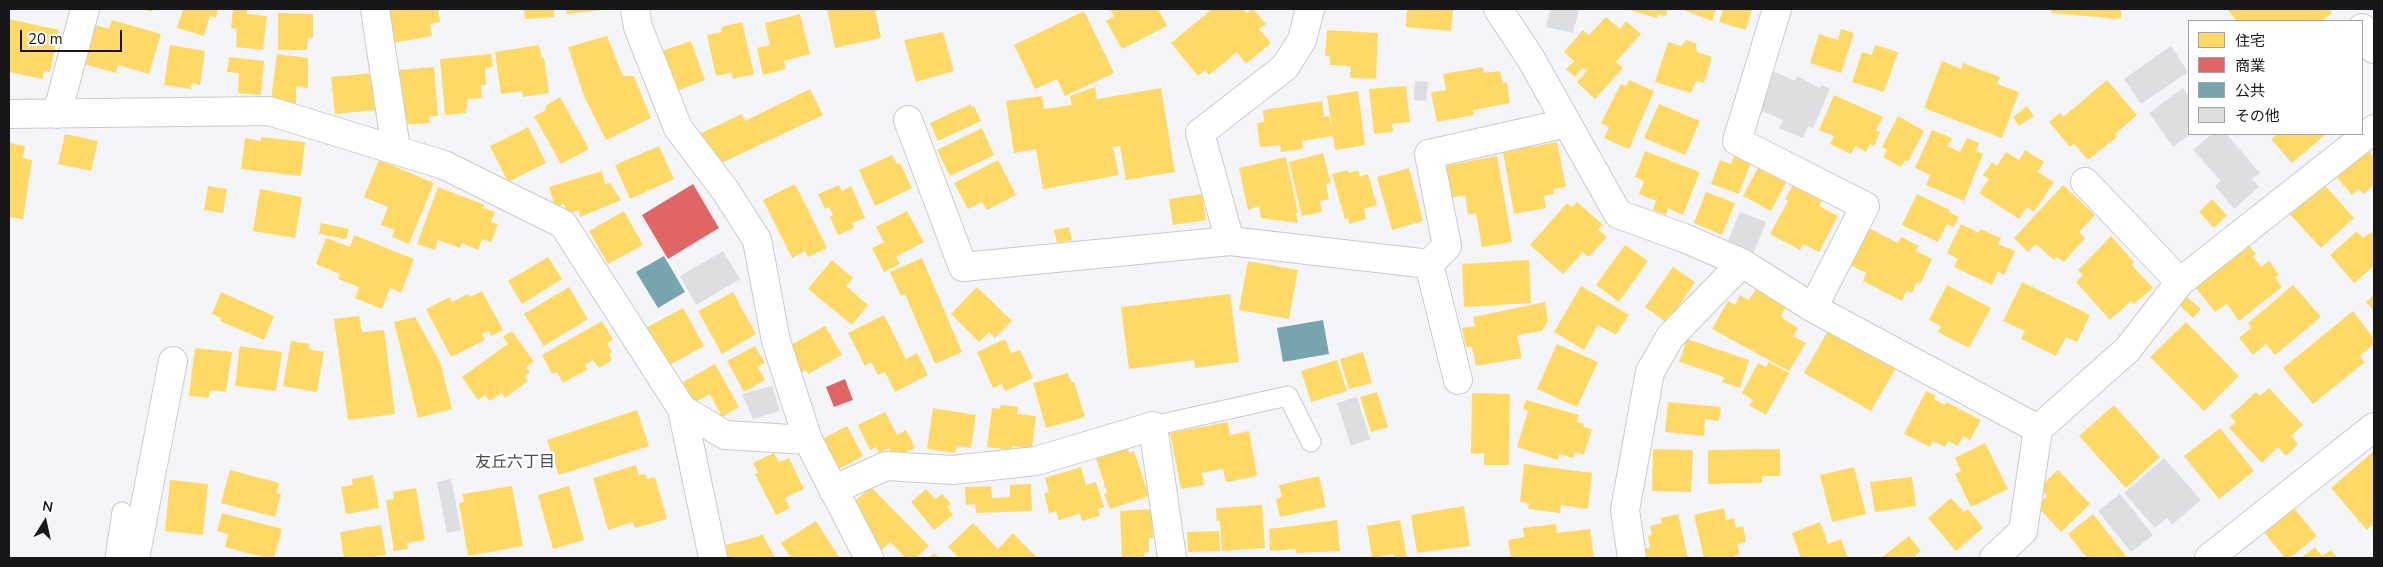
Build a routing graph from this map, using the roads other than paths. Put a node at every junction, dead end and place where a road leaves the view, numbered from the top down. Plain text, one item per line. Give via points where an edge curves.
1 (85, 9) edge
2 (375, 9) edge
3 (635, 9) edge
4 (1310, 9) edge
5 (1498, 9) edge
6 (1777, 9) edge
7 (2350, 9) edge
8 (2357, 20) edge
9 (2363, 30) edge
10 (2374, 49) edge
11 (9, 114) edge
12 (57, 114) junction
13 (908, 120) dead end
14 (1567, 122) junction
15 (2374, 129) edge
16 (396, 149) junction
17 (2085, 182) dead end
18 (1230, 241) junction
19 (1742, 263) junction
20 (1429, 264) junction
21 (2180, 282) junction
22 (1813, 308) junction
23 (173, 361) dead end
24 (1458, 380) dead end
25 (682, 409) junction
26 (1154, 426) junction
27 (2374, 427) edge
28 (2038, 429) junction
29 (808, 440) junction
30 (1311, 442) dead end
31 (833, 490) junction
32 (122, 512) dead end
33 (115, 558) edge
34 (135, 558) edge
35 (713, 558) edge
36 (869, 558) edge
37 (1172, 558) edge
38 (1632, 558) edge
39 (1994, 558) edge
40 (2209, 558) edge

1 - 12 street
2 - 16 street
3 - 29 street via 638,27 678,128 725,190 757,240 776,341
4 - 18 street via 1302,40 1285,67 1200,133
5 - 14 street
6 - 22 street via 1737,141 1865,206
7 - 8 street
9 - 10 street
11 - 12 street
12 - 16 street via 269,111
13 - 18 street via 962,267
14 - 19 street via 1618,214
14 - 20 street via 1429,154 1448,246
15 - 21 street
16 - 25 street via 444,165 563,224
17 - 21 street
18 - 20 street
19 - 22 street
19 - 38 street via 1670,337 1650,372 1625,510
20 - 24 street
21 - 28 street via 2127,350
22 - 28 street
23 - 34 street
25 - 29 street via 725,435
25 - 35 street
26 - 30 lane via 1288,396
26 - 31 street via 1036,462 953,470 886,466
26 - 37 street
27 - 40 street
28 - 39 street via 2023,531
29 - 31 street
31 - 36 street
32 - 33 lane

